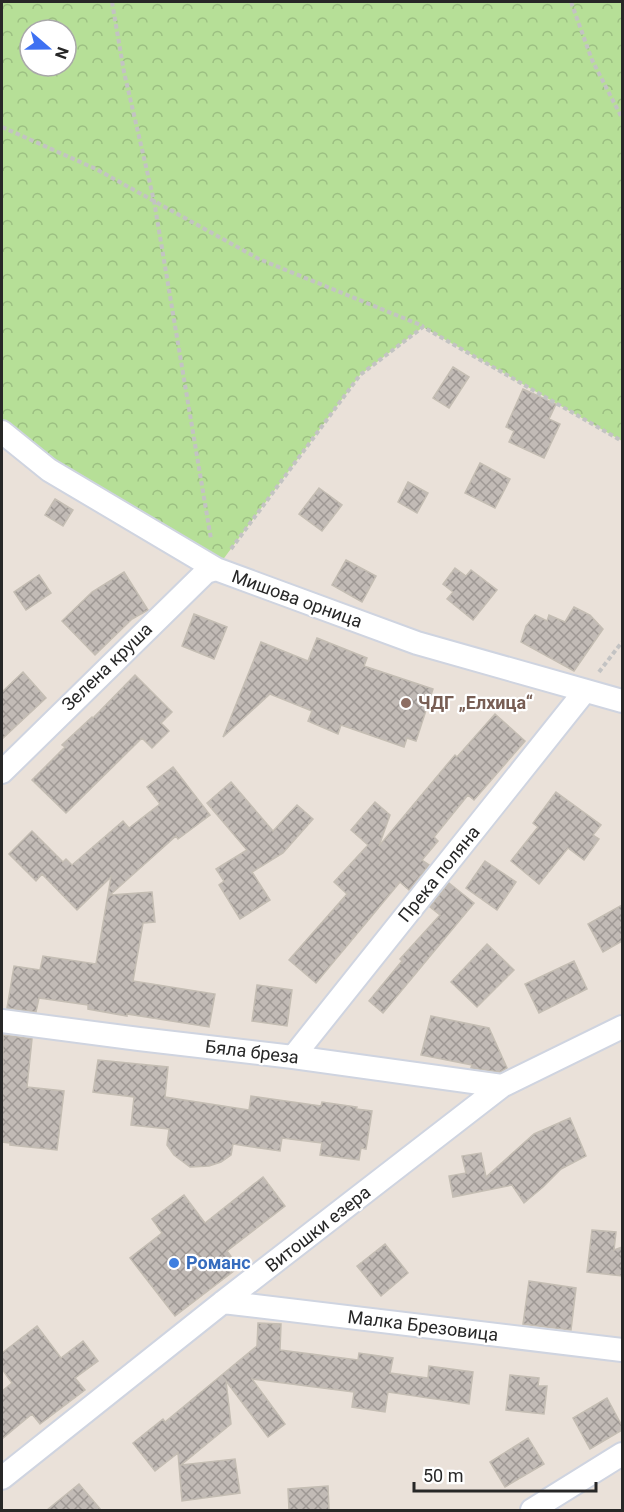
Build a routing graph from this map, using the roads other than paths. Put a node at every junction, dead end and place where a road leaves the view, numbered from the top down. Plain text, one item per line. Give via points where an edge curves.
1 (2, 432) edge
2 (216, 569) junction
3 (585, 691) junction
4 (622, 701) edge
5 (2, 772) edge
6 (2, 1021) edge
7 (622, 1027) edge
8 (293, 1057) junction
9 (502, 1086) junction
10 (223, 1302) junction
11 (622, 1350) edge
12 (622, 1454) edge
13 (2, 1478) edge
14 (532, 1510) edge

1 - 2 street, Мишова орница via 49,470
2 - 3 street, Мишова орница via 417,643
2 - 5 street, Зелена круша via 206,572
3 - 4 street, Мишова орница
3 - 8 street, Прека поляна
6 - 8 street, Бяла бреза
7 - 9 street, Витошки езера
8 - 9 street, Бяла бреза
9 - 10 street, Витошки езера
10 - 11 street, Малка Брезовица
10 - 13 street, Витошки езера
12 - 14 street

